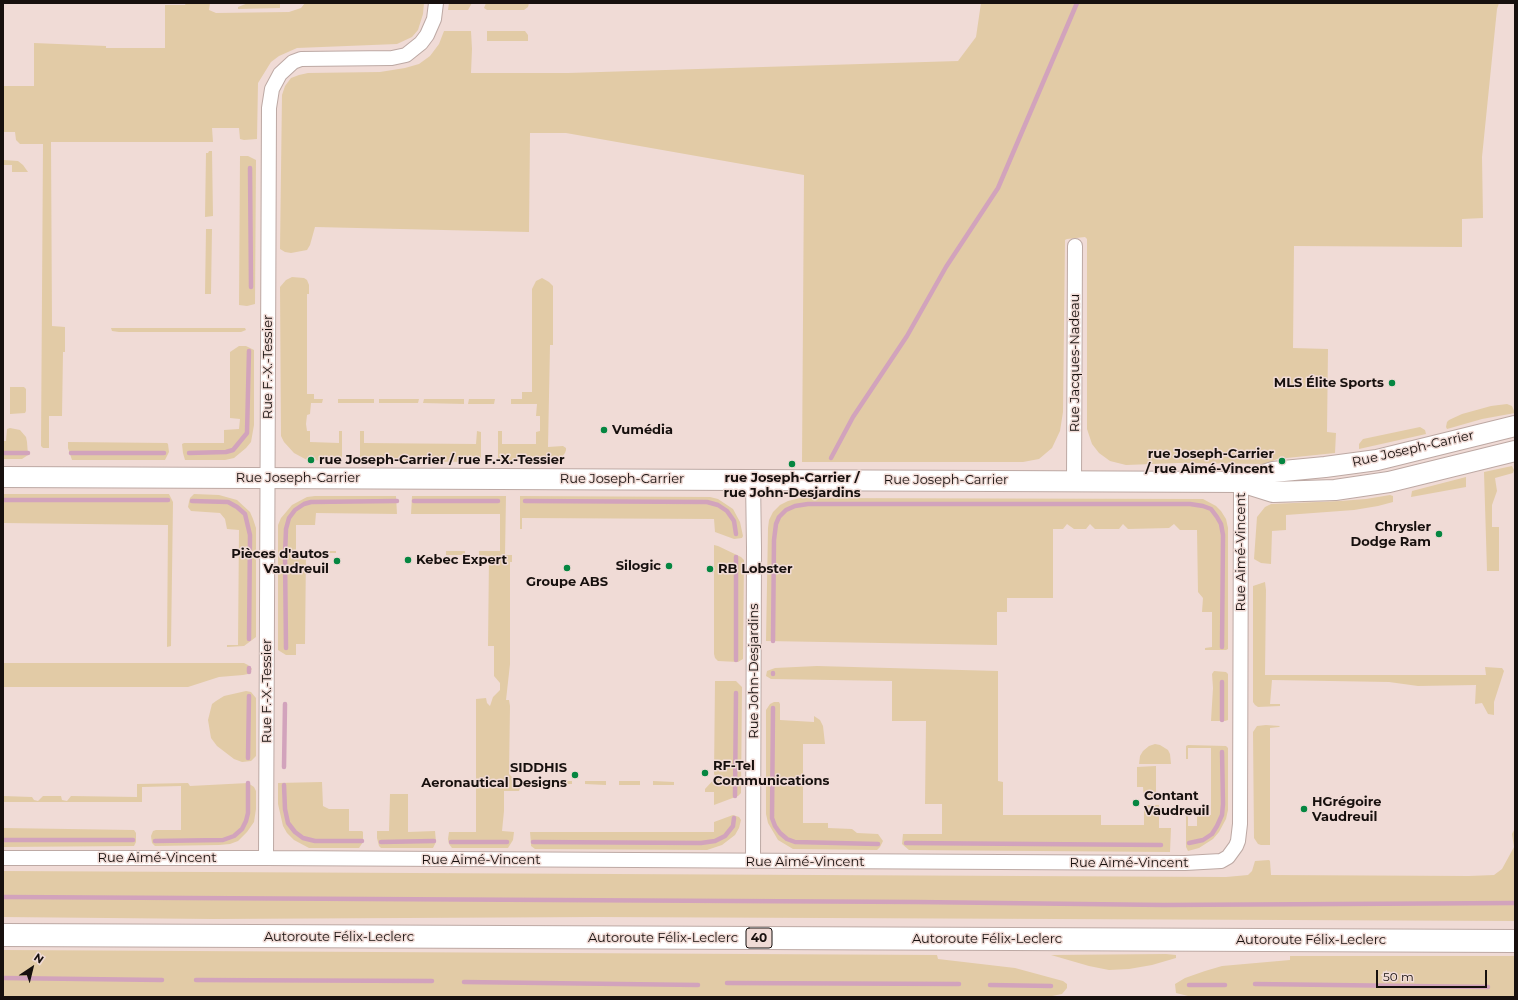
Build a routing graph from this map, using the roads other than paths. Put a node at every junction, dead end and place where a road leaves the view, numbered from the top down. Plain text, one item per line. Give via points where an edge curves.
1 (436, 3) edge
2 (1075, 246) dead end
3 (1515, 426) edge
4 (1515, 451) edge
5 (3, 477) edge
6 (267, 478) junction
7 (753, 480) junction
8 (1074, 481) junction
9 (1241, 482) junction
10 (3, 858) edge
11 (266, 858) junction
12 (753, 861) junction
13 (3, 935) edge
14 (1515, 941) edge

1 - 6 street, Rue F.-X.-Tessier via 434,19 427,35 406,54 392,58 301,59 283,70 272,89 269,108
2 - 8 street, Rue Jacques-Nadeau
3 - 9 street, Rue Joseph-Carrier via 1377,460 1273,472
4 - 9 street, Rue Joseph-Carrier via 1400,480 1335,490 1273,492
5 - 6 street, Rue Joseph-Carrier
6 - 7 street, Rue Joseph-Carrier
6 - 11 street, Rue F.-X.-Tessier
7 - 8 street, Rue Joseph-Carrier
7 - 12 street, Rue John-Desjardins
8 - 9 street, Rue Joseph-Carrier
9 - 12 street, Rue Aimé-Vincent via 1240,824 1236,846 1228,857 1214,862 1185,863
10 - 11 street, Rue Aimé-Vincent
11 - 12 street, Rue Aimé-Vincent
13 - 14 highway, Autoroute Félix-Leclerc / 40

